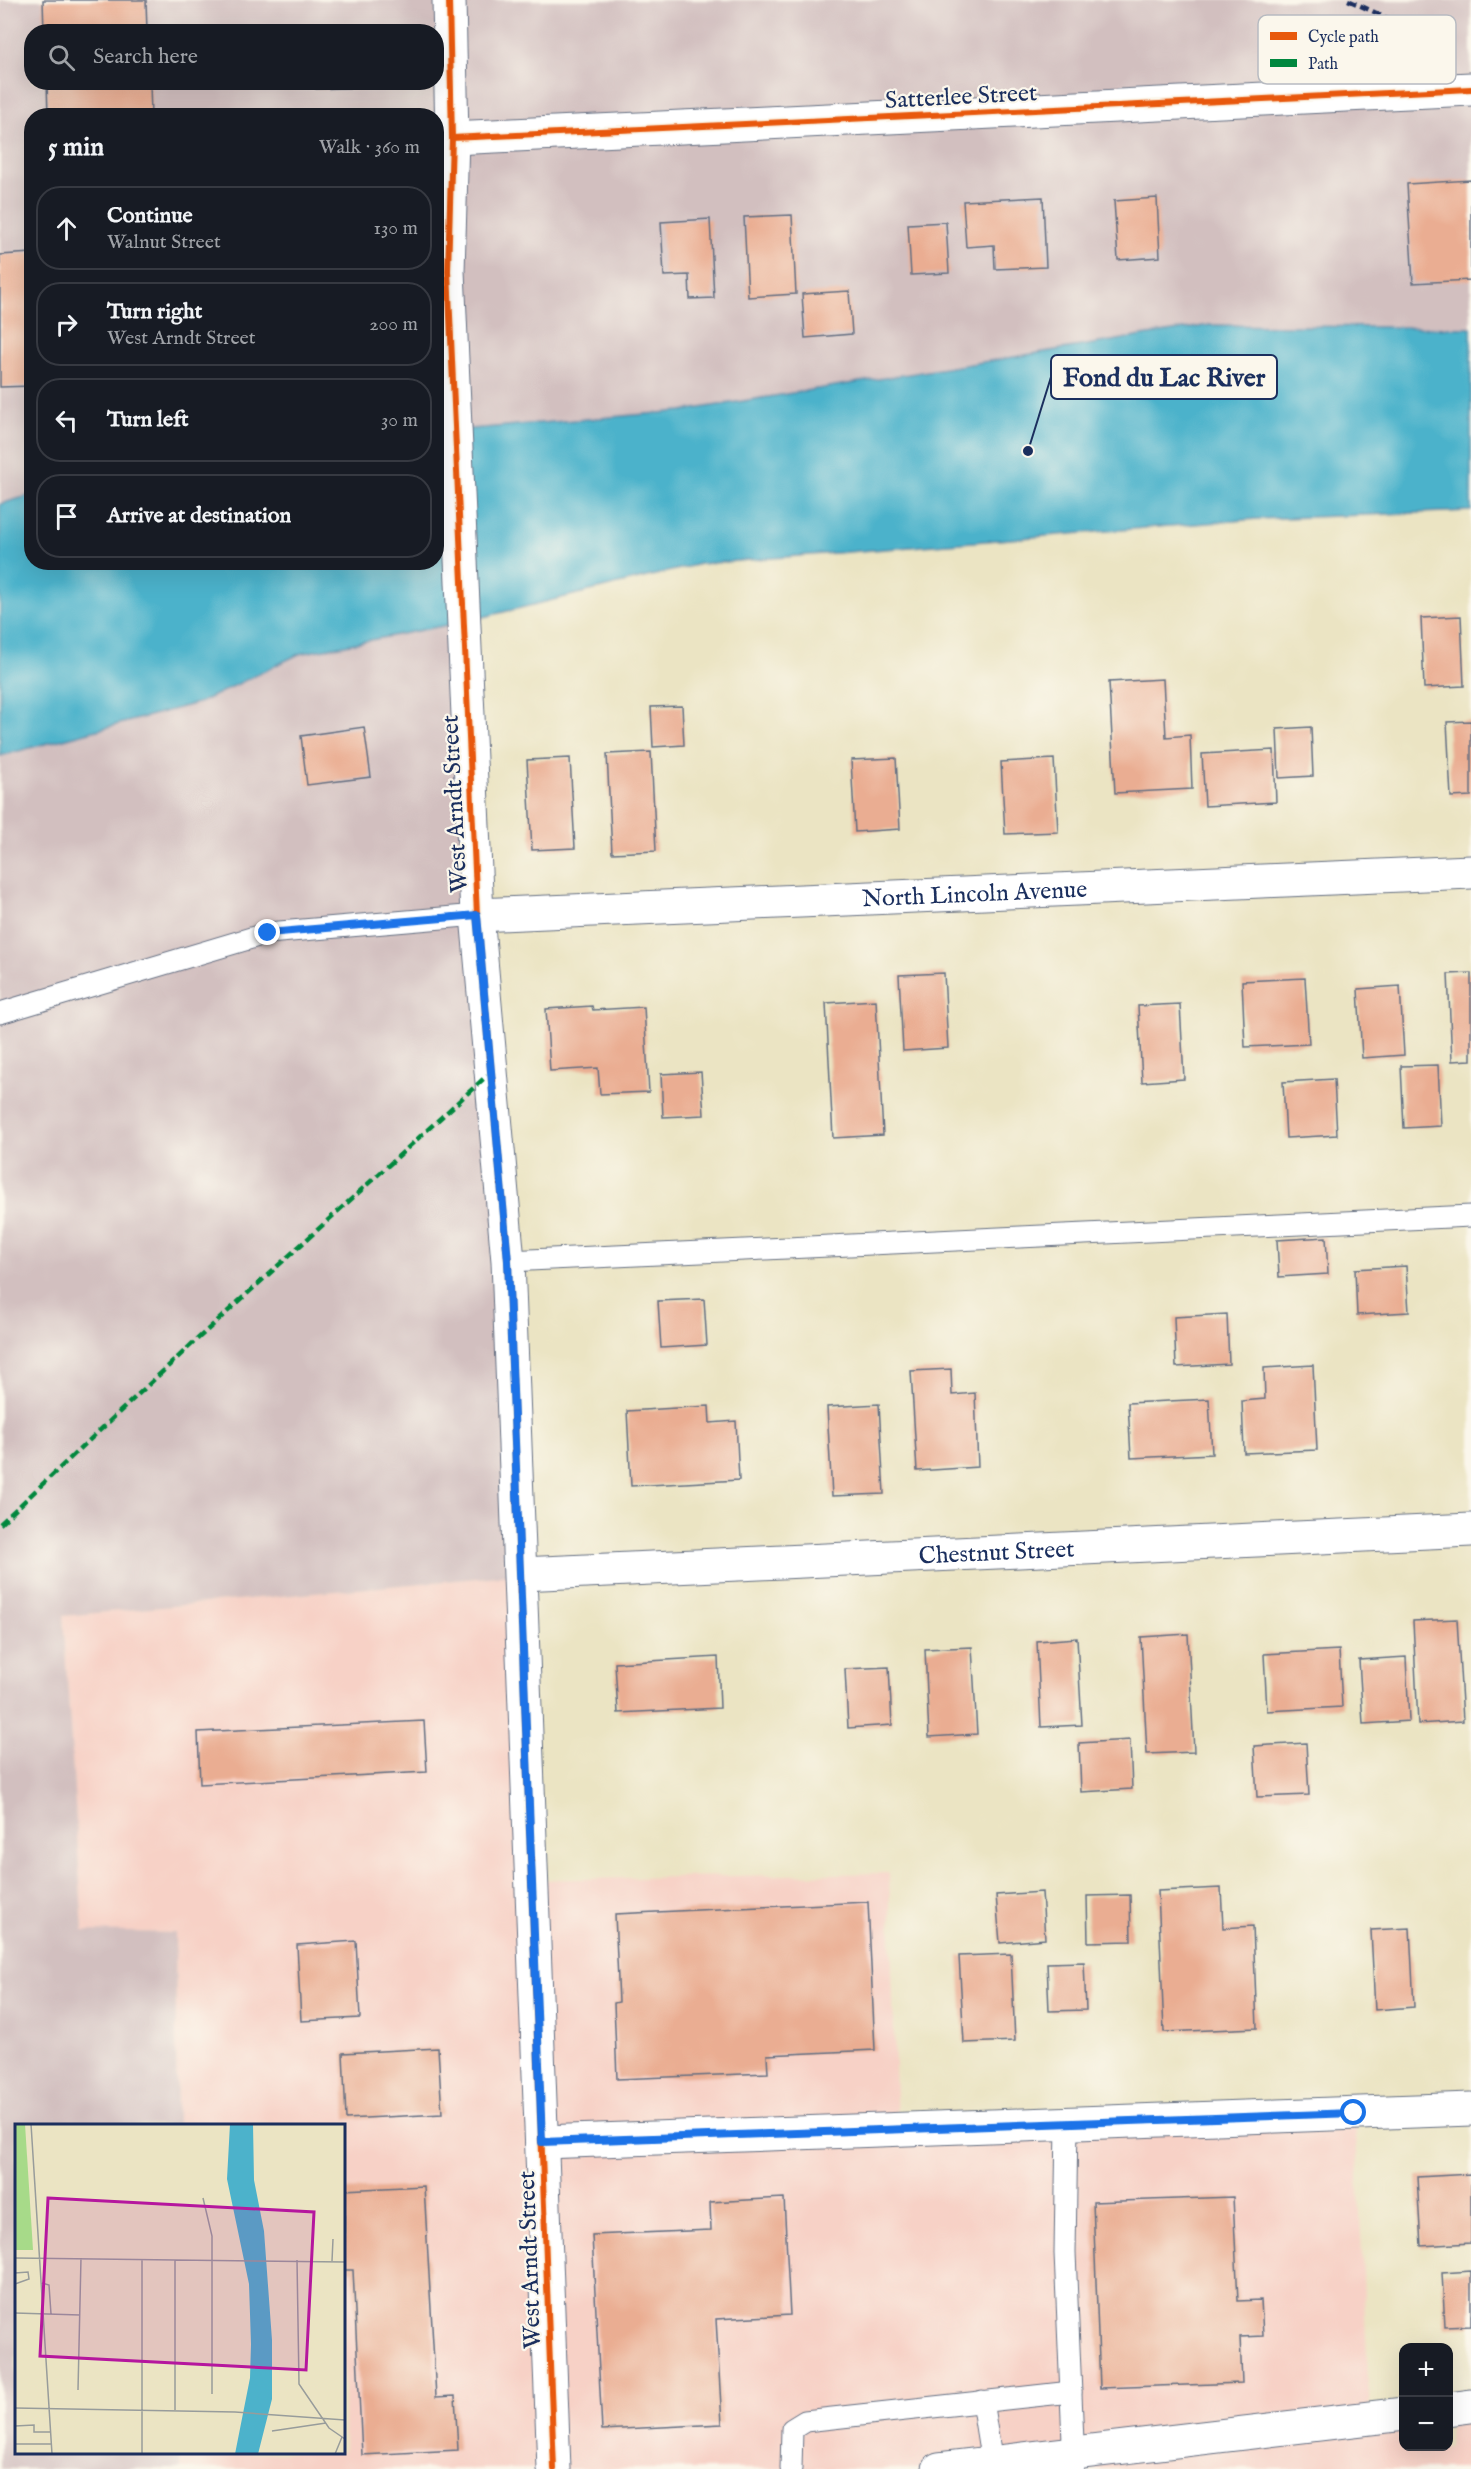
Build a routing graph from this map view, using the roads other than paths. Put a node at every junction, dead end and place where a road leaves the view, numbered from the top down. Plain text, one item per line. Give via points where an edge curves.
1 (449, 0) edge
2 (1471, 89) edge
3 (452, 138) junction
4 (1471, 872) edge
5 (477, 915) junction
6 (0, 1013) edge
7 (1471, 1216) edge
8 (508, 1261) junction
9 (1471, 1530) edge
10 (520, 1574) junction
11 (1471, 2109) edge
12 (1067, 2123) junction
13 (542, 2142) junction
14 (1071, 2392) junction
15 (982, 2402) junction
16 (1471, 2406) edge
17 (1453, 2408) edge
18 (1399, 2415) edge
19 (1073, 2461) edge
20 (992, 2463) junction
21 (555, 2469) edge
22 (792, 2469) edge
23 (939, 2469) edge

1 - 3 street, West Arndt Street
2 - 3 street, Satterlee Street
3 - 5 street, West Arndt Street via 448,271
4 - 5 street, North Lincoln Avenue
5 - 6 lane via 268,933
5 - 8 street, West Arndt Street
7 - 8 lane
8 - 10 street, West Arndt Street
9 - 10 street, Chestnut Street
10 - 13 street, West Arndt Street
11 - 12 street
12 - 13 street
12 - 14 lane via 1065,2253
13 - 21 street, West Arndt Street
14 - 15 lane
14 - 19 lane
15 - 20 lane
15 - 22 lane via 805,2421 792,2429
16 - 17 street
18 - 19 street
19 - 20 street
20 - 23 street

